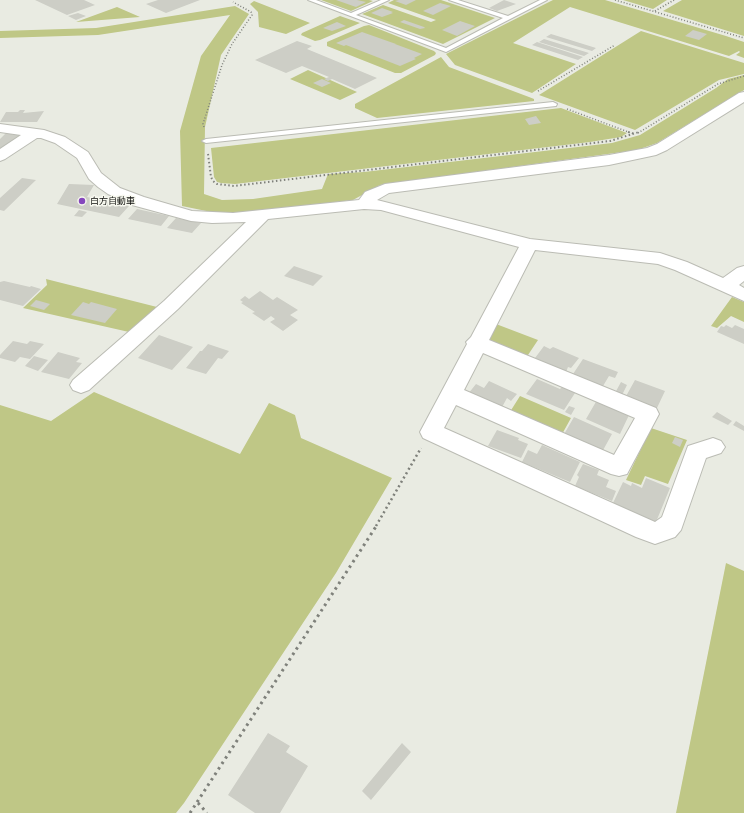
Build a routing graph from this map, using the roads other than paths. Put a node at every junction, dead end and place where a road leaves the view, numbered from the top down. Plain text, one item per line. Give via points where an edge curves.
1 (311, 0) edge
2 (386, 0) edge
3 (452, 0) edge
4 (544, 0) edge
5 (351, 15) junction
6 (508, 18) junction
7 (744, 96) edge
8 (553, 104) road end
9 (0, 128) edge
10 (34, 133) junction
11 (206, 142) dead end
12 (0, 156) edge
13 (364, 204) junction
14 (262, 216) junction
15 (529, 244) junction
16 (744, 272) edge
17 (725, 286) junction
18 (744, 295) edge
19 (476, 342) junction
20 (81, 385) dead end
21 (450, 393) junction
22 (713, 447) dead end

1 - 5 lane
2 - 5 lane
3 - 6 lane
4 - 6 lane
5 - 6 lane via 446,50
7 - 13 street via 651,152 609,160 385,189 371,196
8 - 11 lane
9 - 10 street
10 - 12 street
10 - 14 street via 51,136 71,146 83,155 95,176 104,184 138,201 190,216
13 - 14 street
13 - 15 street via 400,209
14 - 20 street via 171,305
15 - 17 street via 660,259
15 - 19 street
16 - 17 street
17 - 18 street
19 - 21 street
19 - 21 street via 648,414 619,467
21 - 22 street via 430,432 655,532 666,529 672,523 696,452

